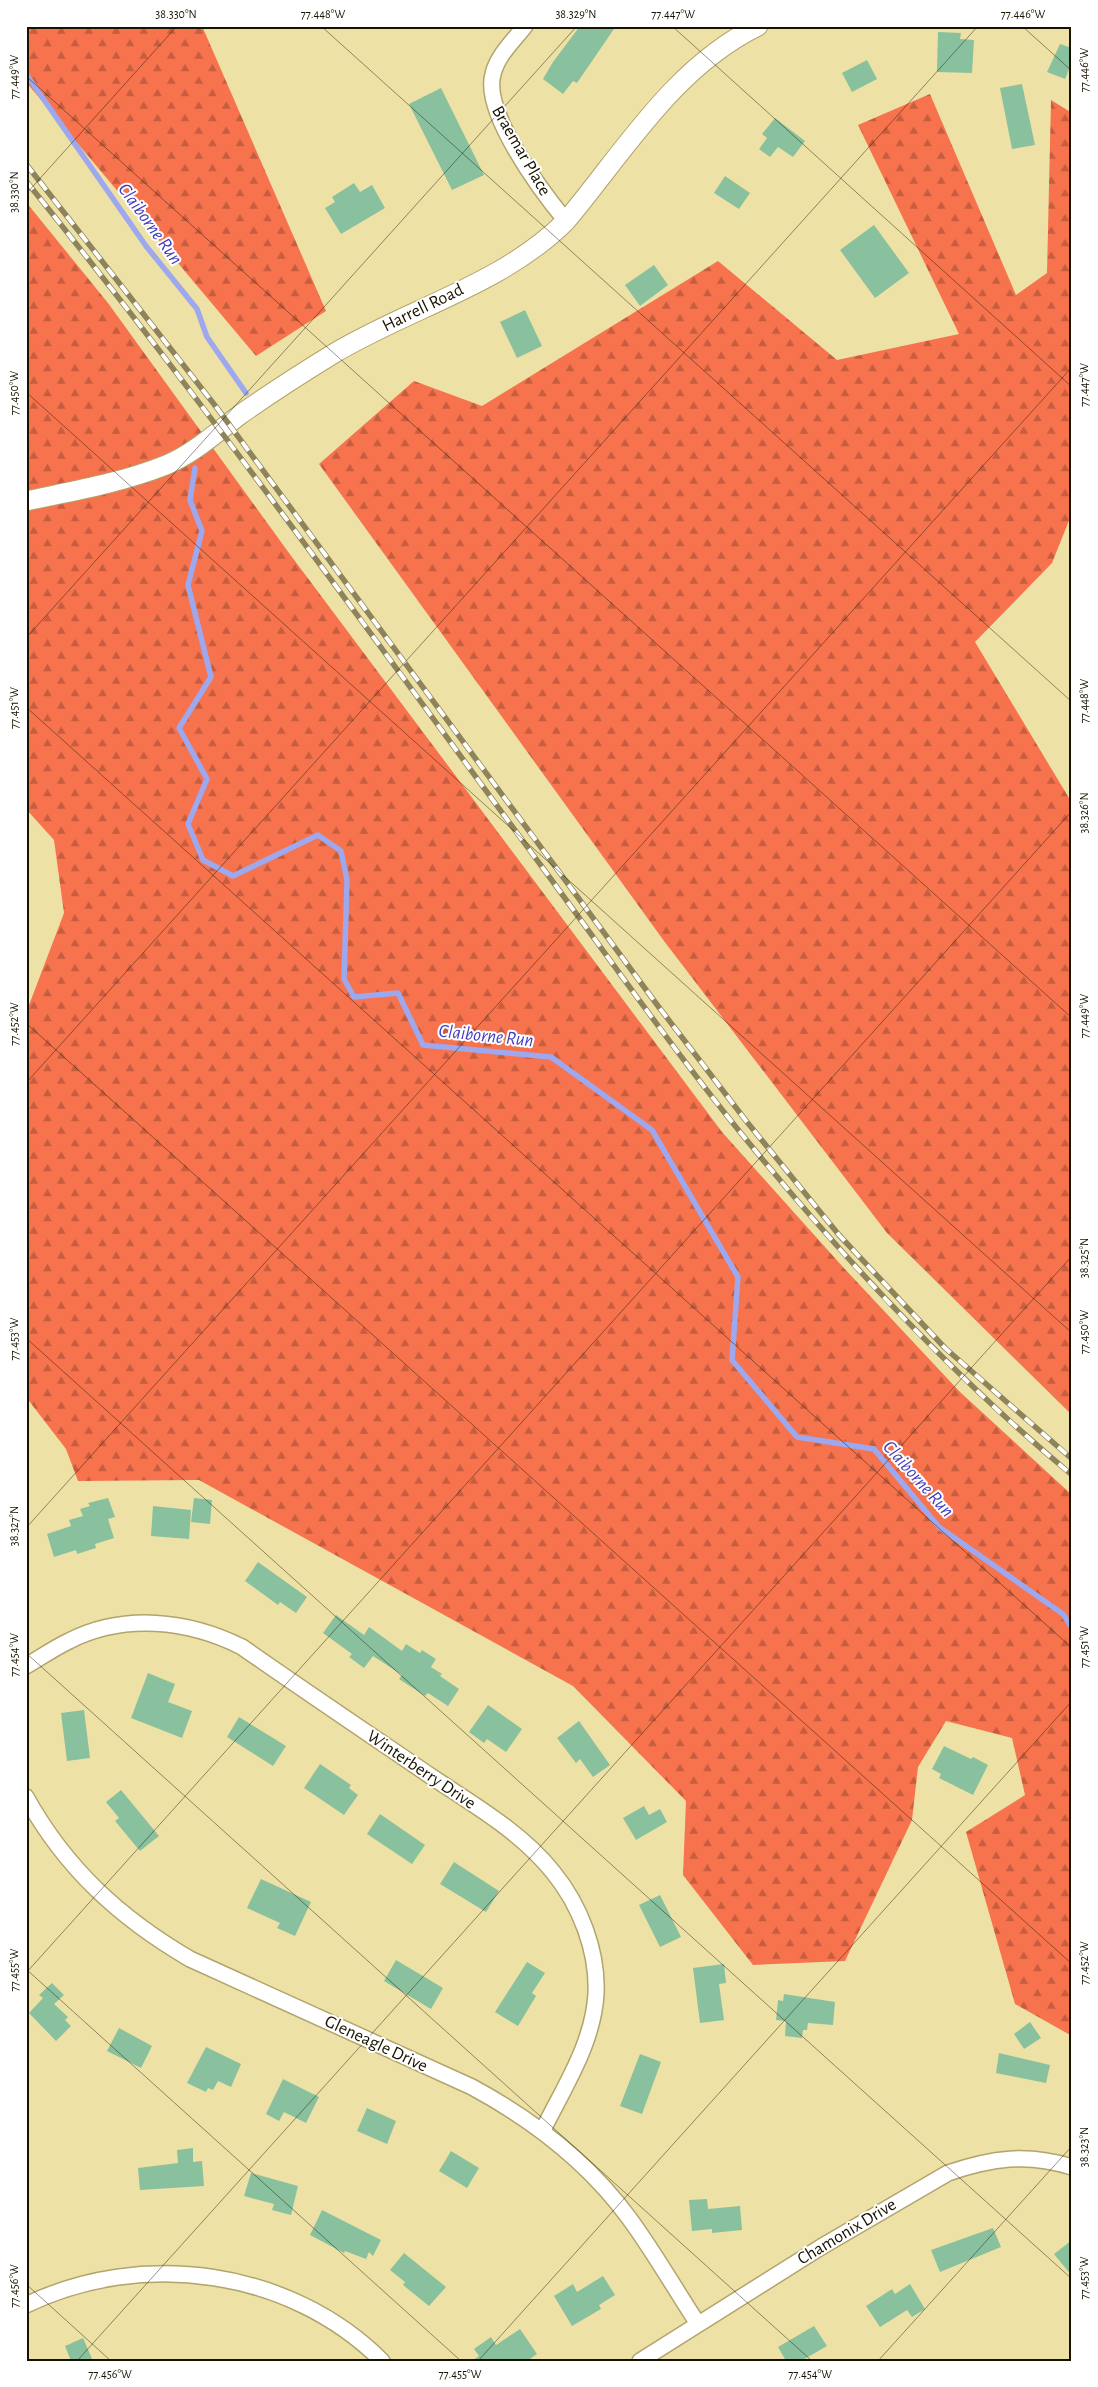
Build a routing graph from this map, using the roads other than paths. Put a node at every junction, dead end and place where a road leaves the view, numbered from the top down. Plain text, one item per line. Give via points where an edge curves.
1 (525, 26) edge
2 (758, 26) edge
3 (566, 222) junction
4 (26, 501) edge
5 (26, 1666) edge
6 (26, 1797) edge
7 (542, 2130) junction
8 (1072, 2167) edge
9 (26, 2305) edge
10 (698, 2324) junction
11 (382, 2361) edge
12 (640, 2361) edge

1 - 3 street, Braemar Place via 493,72 492,101 540,190
2 - 3 street, Harrell Road via 716,52 675,87
3 - 4 street, Harrell Road via 519,260 336,353 168,464 118,482
5 - 7 street, Winterberry Drive via 69,1641 117,1625 164,1623 201,1630 242,1648 529,1846 567,1891 590,1944 596,1973 596,1995 587,2038
6 - 7 street, Gleneagle Drive via 42,1825 82,1876 117,1910 155,1938 190,1959 472,2087
7 - 10 street, Gleneagle Drive via 600,2184 629,2218
8 - 10 street, Chamonix Drive via 1035,2158 1006,2158 948,2173
9 - 11 street via 72,2287 109,2278 146,2274 213,2276 249,2284 310,2308 348,2330
10 - 12 street, Chamonix Drive

